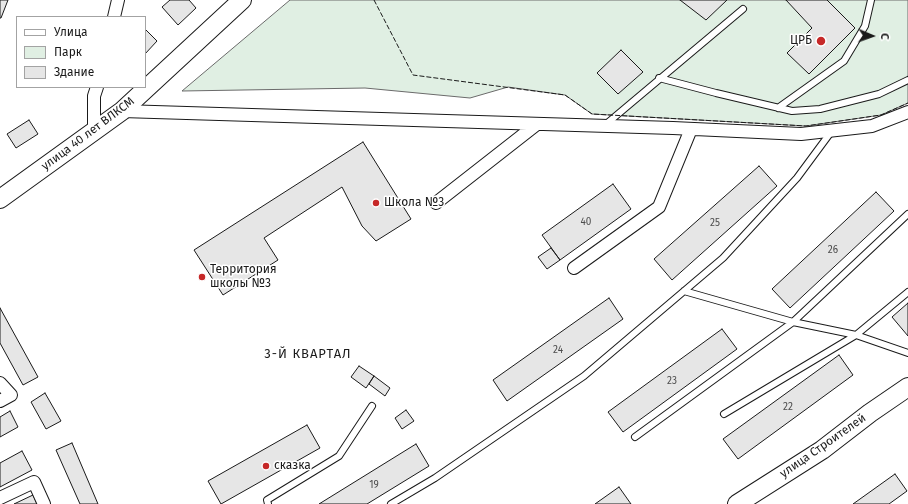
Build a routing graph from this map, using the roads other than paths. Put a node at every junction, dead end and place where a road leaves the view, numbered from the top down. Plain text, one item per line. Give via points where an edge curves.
1 (118, 0) edge
2 (242, 0) edge
3 (871, 0) edge
4 (742, 9) dead end
5 (114, 16) edge
6 (660, 78) junction
7 (908, 80) edge
8 (97, 88) edge
9 (778, 108) junction
10 (122, 111) junction
11 (908, 112) edge
12 (537, 124) junction
13 (604, 126) junction
14 (691, 129) junction
15 (832, 130) junction
16 (94, 131) junction
17 (0, 199) edge
18 (436, 203) dead end
19 (908, 214) edge
20 (574, 268) dead end
21 (684, 291) junction
22 (908, 292) edge
23 (793, 322) junction
24 (856, 335) junction
25 (908, 353) edge
26 (0, 384) edge
27 (908, 387) edge
28 (0, 402) edge
29 (372, 406) dead end
30 (724, 414) dead end
31 (635, 437) dead end
32 (0, 498) edge
33 (44, 504) edge
34 (268, 504) edge
35 (391, 504) edge
36 (737, 504) edge

1 - 5 street
2 - 10 street, улица 40 лет ВЛКСМ
3 - 9 lane via 865,26 844,61
4 - 6 lane
6 - 9 lane
6 - 13 lane
7 - 9 lane via 879,94 820,109 792,111
8 - 16 street via 94,96
10 - 12 street
10 - 16 street, улица 40 лет ВЛКСМ
11 - 15 street via 872,126
12 - 13 street
12 - 18 street
13 - 14 street
14 - 15 street via 801,134
14 - 20 street via 659,207
15 - 21 lane via 787,189 723,258
16 - 17 street, улица 40 лет ВЛКСМ
19 - 23 lane
21 - 23 lane
21 - 35 lane via 584,376 435,478
22 - 24 lane
23 - 24 lane
23 - 31 lane
24 - 25 lane
24 - 30 lane
26 - 28 street via 11,395
27 - 36 street, улица Строителей via 822,450
29 - 34 lane via 339,456 267,500
32 - 33 street via 34,482

